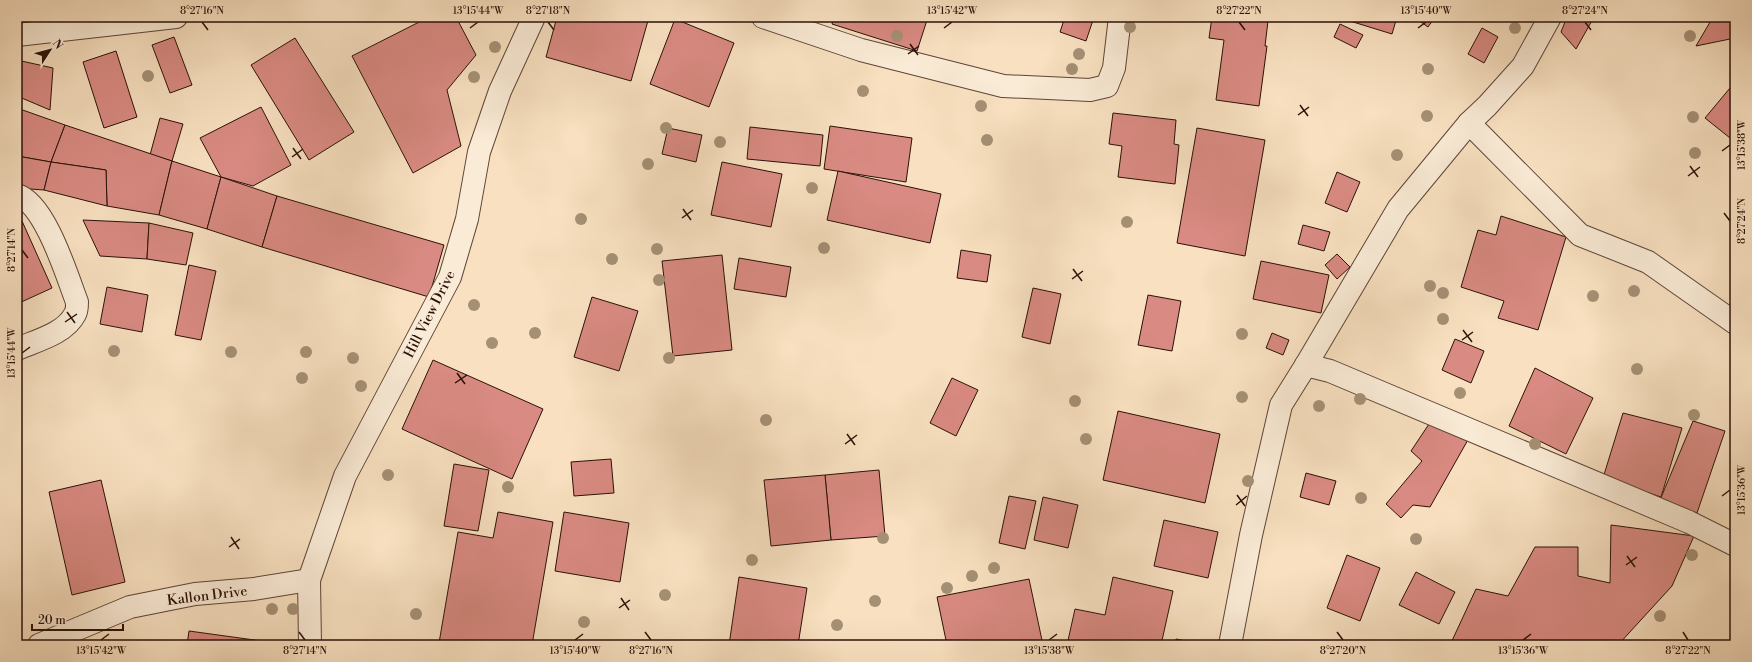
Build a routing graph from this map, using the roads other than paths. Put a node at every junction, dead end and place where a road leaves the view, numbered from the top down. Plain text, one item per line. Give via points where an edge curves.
1 (176, 17) edge
2 (534, 17) edge
3 (763, 17) edge
4 (1120, 17) edge
5 (1550, 17) edge
6 (17, 35) edge
7 (1469, 123) junction
8 (17, 195) edge
9 (1735, 323) edge
10 (17, 349) edge
11 (1306, 365) junction
12 (1735, 545) edge
13 (309, 580) junction
14 (39, 645) edge
15 (310, 645) edge
16 (1230, 645) edge

1 - 6 street
2 - 13 street, Hill View Drive via 500,91 479,152 467,219 450,277 345,476
3 - 4 street via 861,50 1003,86 1090,90 1107,86 1114,68
5 - 7 street via 1523,66
7 - 9 street via 1580,235 1648,262
7 - 11 street via 1398,209
8 - 10 street via 27,200 39,213 77,302 76,314 68,324
11 - 12 street via 1330,370 1689,522
11 - 16 street via 1281,404 1251,535
13 - 14 street, Kallon Drive via 254,589 195,594 130,607
13 - 15 street, Hill View Drive

